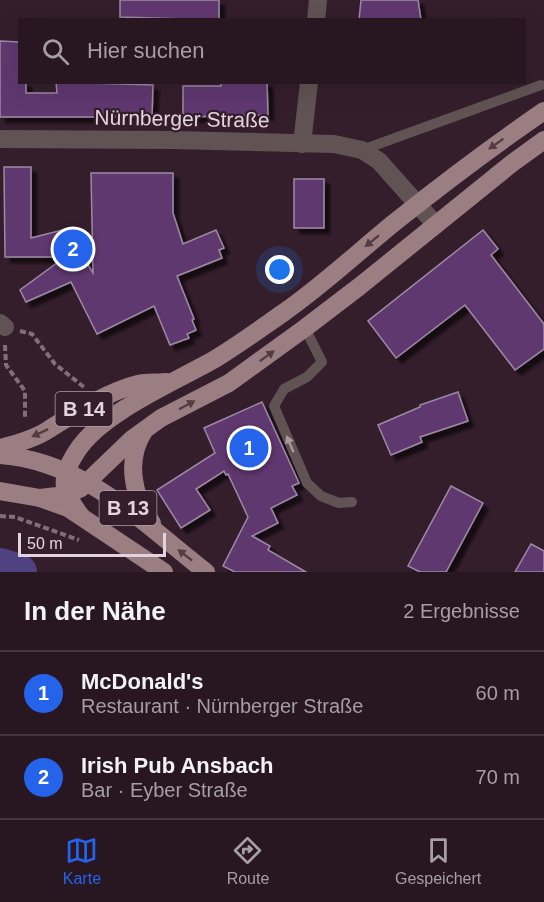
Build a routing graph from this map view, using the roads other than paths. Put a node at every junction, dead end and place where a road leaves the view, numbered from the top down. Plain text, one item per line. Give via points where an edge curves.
1 (318, 0) edge
2 (316, 18) edge
3 (309, 84) edge
4 (541, 85) dead end
5 (544, 111) edge
6 (0, 139) edge
7 (544, 140) edge
8 (302, 144) junction
9 (362, 150) junction
10 (418, 204) junction
11 (436, 225) junction
12 (304, 328) junction
13 (171, 382) junction
14 (146, 428) junction
15 (0, 448) edge
16 (0, 455) edge
17 (67, 471) junction
18 (88, 482) junction
19 (0, 491) edge
20 (66, 495) junction
21 (40, 498) junction
22 (352, 502) dead end
23 (81, 516) junction
24 (164, 539) junction
25 (164, 572) edge
26 (206, 572) edge

1 - 2 street
3 - 8 street
4 - 9 lane
5 -> 10 main road, B 14
6 - 8 street, Nürnberger Straße
7 - 11 main road, B 14
8 - 9 street, Nürnberger Straße via 334,144
9 - 10 street, Nürnberger Straße via 379,160
10 - 11 street, Nürnberger Straße
10 -> 13 main road, B 14 via 285,311 229,350
11 - 12 main road, B 14
14 -> 12 main road, B 14 via 228,383
22 -> 12 lane via 339,503 321,496 307,483 274,405 284,389 307,377 322,362
13 -> 15 main road, B 14 via 139,384 101,399 48,430
13 - 17 main road, B 14 via 106,421 77,450
14 - 18 main road, B 14
14 - 24 main road, B 13 via 135,447 133,476 141,505
16 - 17 main road, B 13
17 - 18 main road, B 13
17 - 20 main road, B 14
18 - 20 main road, B 14
18 - 24 main road, B 13
19 - 21 main road, B 13
20 - 21 main road, B 14
20 - 23 main road
21 - 23 main road, B 13
23 - 25 main road, B 13
26 -> 24 main road, B 13

